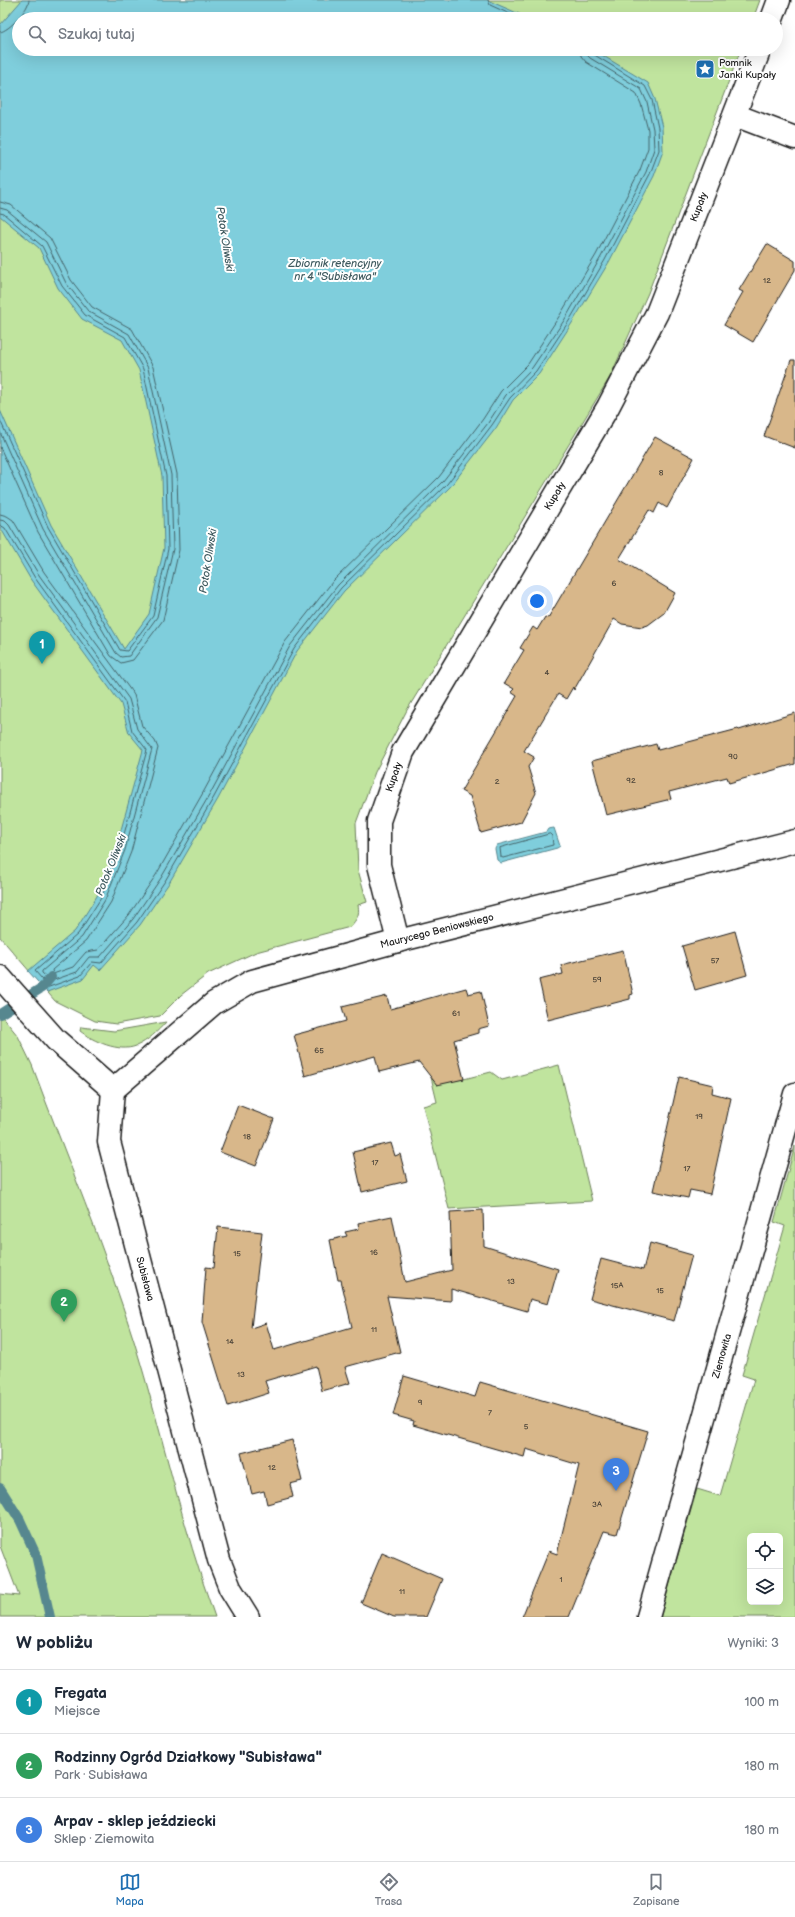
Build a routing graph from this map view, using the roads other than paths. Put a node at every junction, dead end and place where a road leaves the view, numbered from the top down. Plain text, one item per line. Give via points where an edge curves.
1 (779, 0) edge
2 (775, 12) edge
3 (757, 56) edge
4 (735, 115) junction
5 (795, 138) edge
6 (795, 841) edge
7 (398, 941) junction
8 (0, 977) edge
9 (113, 1090) junction
10 (795, 1094) edge
11 (248, 1617) edge
12 (648, 1617) edge

1 - 2 street
3 - 4 street, Kupały
4 - 5 street
4 - 7 street, Kupały via 657,314 608,407 403,752 379,821 379,865
6 - 7 street, Maurycego Beniowskiego
7 - 9 street, Maurycego Beniowskiego via 252,981 214,1003
8 - 9 street via 62,1045
9 - 11 street, Subisława via 109,1142 219,1560 230,1588
10 - 12 street, Ziemowita

